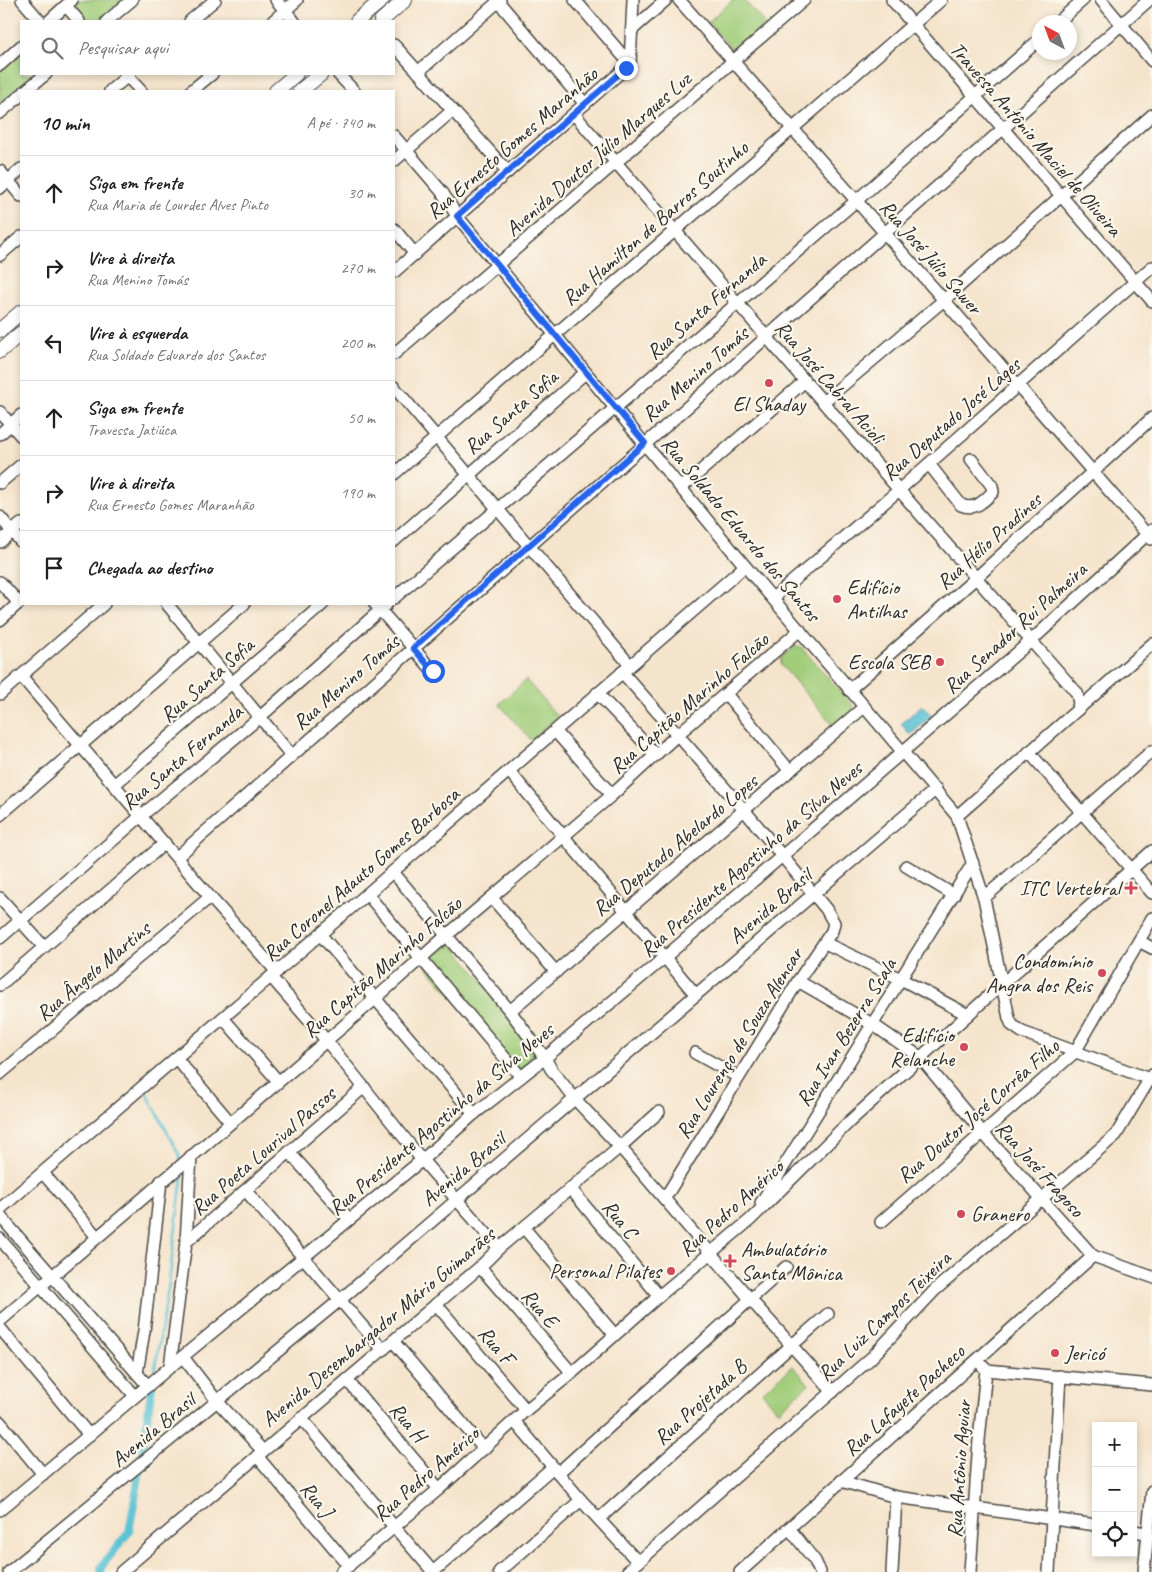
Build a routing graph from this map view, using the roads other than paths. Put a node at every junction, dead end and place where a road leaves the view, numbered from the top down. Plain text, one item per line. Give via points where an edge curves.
1 (22, 0) edge
2 (132, 0) edge
3 (215, 0) edge
4 (276, 0) edge
5 (297, 0) edge
6 (382, 0) edge
7 (405, 0) edge
8 (499, 0) edge
9 (575, 0) edge
10 (634, 0) edge
11 (666, 0) edge
12 (679, 0) edge
13 (804, 0) edge
14 (892, 0) edge
15 (941, 0) edge
16 (1083, 0) edge
17 (1102, 0) edge
18 (1148, 0) edge
19 (69, 3) edge
20 (285, 11) junction
21 (1066, 15) edge
22 (39, 20) edge
23 (50, 20) edge
24 (78, 20) edge
25 (108, 20) edge
26 (191, 20) edge
27 (274, 20) edge
28 (293, 20) edge
29 (358, 20) edge
30 (382, 20) edge
31 (913, 24) junction
32 (1121, 24) junction
33 (632, 30) junction
34 (395, 46) edge
35 (1032, 46) edge
36 (20, 47) edge
37 (1152, 60) edge
38 (733, 62) junction
39 (630, 64) junction
40 (0, 65) edge
41 (418, 72) junction
42 (45, 75) edge
43 (127, 75) edge
44 (129, 75) edge
45 (211, 75) edge
46 (295, 75) edge
47 (320, 75) edge
48 (339, 75) edge
49 (26, 90) edge
50 (111, 90) edge
51 (140, 90) edge
52 (192, 90) edge
53 (277, 90) edge
54 (301, 90) edge
55 (353, 90) edge
56 (20, 96) edge
57 (975, 96) junction
58 (585, 104) junction
59 (452, 111) junction
60 (0, 113) edge
61 (574, 114) junction
62 (1152, 115) edge
63 (792, 128) junction
64 (1002, 128) junction
65 (395, 137) edge
66 (407, 150) junction
67 (395, 160) edge
68 (616, 163) junction
69 (20, 170) edge
70 (0, 171) edge
71 (508, 172) junction
72 (4, 184) edge
73 (20, 195) edge
74 (1060, 196) junction
75 (856, 201) junction
76 (457, 216) junction
77 (395, 230) edge
78 (675, 230) junction
79 (884, 232) junction
80 (20, 238) edge
81 (415, 254) junction
82 (0, 255) edge
83 (497, 266) junction
84 (1152, 267) edge
85 (395, 271) edge
86 (1135, 282) junction
87 (944, 300) junction
88 (1152, 301) edge
89 (738, 303) junction
90 (20, 313) edge
91 (0, 330) edge
92 (20, 334) edge
93 (554, 335) junction
94 (766, 336) junction
95 (0, 351) edge
96 (395, 353) edge
97 (585, 372) junction
98 (805, 381) junction
99 (1018, 386) junction
100 (395, 388) edge
101 (823, 402) junction
102 (615, 408) junction
103 (0, 412) edge
104 (20, 416) edge
105 (1152, 418) edge
106 (11, 424) junction
107 (0, 434) edge
108 (20, 435) edge
109 (436, 437) junction
110 (645, 443) junction
111 (971, 459) dead end
112 (929, 464) junction
113 (20, 466) edge
114 (1093, 472) junction
115 (395, 473) edge
116 (468, 474) junction
117 (0, 483) edge
118 (680, 488) junction
119 (899, 490) junction
120 (498, 510) junction
121 (0, 517) edge
122 (17, 528) edge
123 (1150, 535) edge
124 (395, 540) edge
125 (0, 542) edge
126 (529, 546) junction
127 (745, 566) junction
128 (977, 577) junction
129 (0, 582) edge
130 (784, 588) junction
131 (395, 597) edge
132 (773, 598) junction
133 (20, 602) edge
134 (103, 605) edge
135 (168, 605) edge
136 (243, 605) edge
137 (322, 605) edge
138 (381, 606) edge
139 (0, 620) edge
140 (791, 621) junction
141 (800, 630) junction
142 (1032, 640) junction
143 (788, 641) junction
144 (199, 643) junction
145 (1152, 644) edge
146 (413, 648) junction
147 (626, 668) junction
148 (433, 671) dead end
149 (21, 676) junction
150 (232, 684) junction
151 (849, 690) junction
152 (597, 693) junction
153 (1077, 693) junction
154 (1096, 693) junction
155 (0, 694) edge
156 (726, 694) junction
157 (864, 708) junction
158 (1077, 710) junction
159 (260, 717) junction
160 (555, 731) junction
161 (677, 735) junction
162 (81, 745) junction
163 (1152, 751) edge
164 (1029, 752) junction
165 (903, 753) junction
166 (291, 755) junction
167 (656, 755) junction
168 (509, 771) junction
169 (790, 771) junction
170 (114, 785) junction
171 (936, 790) junction
172 (612, 795) junction
173 (745, 811) junction
174 (1082, 812) junction
175 (0, 815) edge
176 (141, 816) junction
177 (957, 816) junction
178 (564, 836) junction
179 (165, 844) junction
180 (1152, 851) edge
181 (782, 856) junction
182 (177, 857) junction
183 (973, 863) junction
184 (906, 866) dead end
185 (1130, 870) junction
186 (393, 872) junction
187 (814, 893) junction
188 (1152, 893) edge
189 (367, 894) junction
190 (954, 895) junction
191 (210, 897) junction
192 (0, 898) edge
193 (492, 898) junction
194 (984, 898) junction
195 (626, 912) junction
196 (1152, 918) edge
197 (20, 921) junction
198 (320, 934) junction
199 (446, 936) junction
200 (0, 938) edge
201 (1139, 941) junction
202 (825, 943) junction
203 (44, 947) junction
204 (1152, 948) edge
205 (664, 958) junction
206 (420, 959) junction
207 (556, 972) junction
208 (274, 974) junction
209 (901, 979) junction
210 (798, 981) junction
211 (1003, 983) junction
212 (0, 985) edge
213 (696, 995) junction
214 (375, 999) junction
215 (510, 1011) junction
216 (968, 1015) junction
217 (223, 1018) junction
218 (872, 1024) junction
219 (326, 1040) junction
220 (1075, 1052) junction
221 (695, 1053) dead end
222 (920, 1057) junction
223 (176, 1058) junction
224 (546, 1058) junction
225 (0, 1074) edge
226 (521, 1077) junction
227 (738, 1077) junction
228 (1151, 1078) edge
229 (278, 1081) junction
230 (364, 1087) junction
231 (575, 1099) junction
232 (660, 1112) dead end
233 (474, 1114) junction
234 (230, 1122) junction
235 (983, 1133) junction
236 (620, 1147) junction
237 (289, 1152) junction
238 (191, 1156) junction
239 (422, 1160) junction
240 (43, 1173) junction
241 (161, 1181) junction
242 (571, 1189) junction
243 (246, 1191) junction
244 (457, 1198) junction
245 (665, 1198) junction
246 (1042, 1198) junction
247 (0, 1209) edge
248 (0, 1216) edge
249 (349, 1219) junction
250 (750, 1220) junction
251 (881, 1222) dead end
252 (524, 1228) junction
253 (97, 1237) junction
254 (0, 1239) edge
255 (186, 1242) junction
256 (499, 1248) junction
257 (711, 1254) junction
258 (1093, 1256) junction
259 (303, 1258) junction
260 (786, 1266) dead end
261 (480, 1267) junction
262 (52, 1275) junction
263 (1152, 1277) edge
264 (40, 1287) junction
265 (658, 1296) junction
266 (340, 1300) junction
267 (750, 1300) junction
268 (436, 1304) junction
269 (828, 1314) dead end
270 (0, 1321) edge
271 (0, 1328) edge
272 (614, 1334) junction
273 (393, 1341) junction
274 (791, 1346) junction
275 (382, 1350) junction
276 (183, 1356) junction
277 (976, 1360) junction
278 (170, 1367) junction
279 (986, 1370) junction
280 (137, 1373) junction
281 (572, 1373) junction
282 (1060, 1376) junction
283 (347, 1380) junction
284 (1152, 1385) edge
285 (148, 1386) junction
286 (833, 1392) junction
287 (135, 1396) junction
288 (218, 1400) junction
289 (526, 1410) junction
290 (301, 1418) junction
291 (0, 1422) edge
292 (515, 1422) junction
293 (89, 1436) junction
294 (484, 1449) junction
295 (259, 1453) junction
296 (556, 1470) junction
297 (43, 1474) junction
298 (841, 1481) junction
299 (439, 1489) junction
300 (1152, 1491) edge
301 (896, 1497) junction
302 (582, 1500) junction
303 (975, 1508) junction
304 (0, 1510) edge
305 (599, 1519) junction
306 (1052, 1519) junction
307 (1092, 1524) edge
308 (395, 1526) junction
309 (789, 1528) junction
310 (1137, 1532) edge
311 (1147, 1533) junction
312 (638, 1562) junction
313 (345, 1569) edge
314 (9, 1572) edge
315 (121, 1572) edge
316 (433, 1572) edge
317 (499, 1572) edge
318 (627, 1572) edge
319 (740, 1572) edge
320 (820, 1572) edge
321 (892, 1572) edge
322 (970, 1572) edge
323 (1049, 1572) edge
324 (1144, 1572) edge

1 - 22 street
2 - 25 street
3 - 26 street
4 - 20 street
5 - 20 street
6 - 29 main road
7 - 30 main road
8 - 41 street
8 - 58 street
9 - 39 street
10 - 33 street
11 - 33 street
12 - 38 street, Rua José Júlio Sawer
13 - 38 street, Avenida Doutor Júlio Marques Luz
14 - 31 street, Travessa Antônio Maciel de Oliveira
15 - 31 street, Rua Hamilton de Barros Soutinho
16 - 21 street
17 - 32 street
18 - 32 street, Rua Menino Tomás
19 - 23 street
19 - 24 street
20 - 27 street
20 - 28 street
31 - 57 street, Travessa Antônio Maciel de Oliveira
31 - 63 street, Rua Hamilton de Barros Soutinho
32 - 37 street
32 - 64 street, Rua Menino Tomás
33 - 39 street
34 - 41 street
35 - 57 street, Rua Santa Fernanda
36 - 40 street
38 - 63 street, Rua José Júlio Sawer
38 - 68 street, Avenida Doutor Júlio Marques Luz
39 - 58 street, Rua Ernesto Gomes Maranhão
41 - 59 street
42 - 49 street
43 - 50 street
44 - 51 street
45 - 52 street
46 - 53 main road
47 - 54 main road
48 - 55 street
56 - 60 street
57 - 64 street, Travessa Antônio Maciel de Oliveira
57 - 75 street, Rua Santa Fernanda
58 - 61 street, Rua Ernesto Gomes Maranhão
59 - 66 street
59 - 71 street
61 - 68 street, Rua José Cabral Acioli
61 - 71 street, Rua Ernesto Gomes Maranhão
62 - 74 street
63 - 75 street, Rua José Júlio Sawer
63 - 78 street, Rua Hamilton de Barros Soutinho
64 - 74 street, Travessa Antônio Maciel de Oliveira
64 - 79 street, Rua Menino Tomás
65 - 66 street, Rua Soldado Eduardo dos Santos
66 - 67 street
66 - 76 street, Rua Soldado Eduardo dos Santos via 442,192
68 - 78 street, Rua José Cabral Acioli
68 - 83 street, Avenida Doutor Júlio Marques Luz
69 - 72 street
70 - 72 street
71 - 76 street, Rua Ernesto Gomes Maranhão
72 - 73 street
74 - 86 street, Travessa Antônio Maciel de Oliveira
74 - 87 street
75 - 79 street, Rua José Júlio Sawer
75 - 89 street, Rua Santa Fernanda
76 - 81 street, Rua Ernesto Gomes Maranhão
76 - 83 street, Rua Soldado Eduardo dos Santos
77 - 81 street
78 - 89 street, Rua José Cabral Acioli
78 - 93 street, Rua Hamilton de Barros Soutinho
79 - 87 street, Rua José Júlio Sawer
79 - 94 street, Rua Menino Tomás
80 - 82 street
81 - 85 street, Rua Ernesto Gomes Maranhão
83 - 93 street, Rua Soldado Eduardo dos Santos
83 - 96 street, Avenida Doutor Júlio Marques Luz
84 - 86 street, Rua Deputado José Lages
86 - 88 street, Travessa Antônio Maciel de Oliveira
86 - 99 street, Rua Deputado José Lages
87 - 99 street, Rua José Júlio Sawer
87 - 101 street
89 - 94 street, Rua José Cabral Acioli
89 - 102 street, Rua Santa Fernanda
90 - 91 main road
92 - 95 main road
93 - 97 street, Rua Soldado Eduardo dos Santos
93 - 109 street, Rua Hamilton de Barros Soutinho
94 - 98 street, Rua José Cabral Acioli
94 - 110 street, Rua Menino Tomás
97 - 102 street, Rua Soldado Eduardo dos Santos
97 - 116 street, Rua Santa Sofia
98 - 101 street, Rua José Cabral Acioli
98 - 118 street
99 - 112 street, Rua Deputado José Lages
99 - 114 street, Rua José Júlio Sawer
100 - 109 street
101 - 119 street, Rua José Cabral Acioli
102 - 110 street, Rua Soldado Eduardo dos Santos
102 - 120 street, Rua Santa Fernanda
103 - 106 street
104 - 106 street
105 - 114 street, Rua Hélio Pradines
106 - 107 street
106 - 108 street
109 - 115 street, Rua Hamilton de Barros Soutinho
109 - 116 street
110 - 118 street, Rua Soldado Eduardo dos Santos
110 - 126 street, Rua Menino Tomás
111 - 112 street via 993,492 980,505 966,508
112 - 119 street, Rua Deputado José Lages
113 - 117 street
114 - 123 street, Rua José Júlio Sawer
114 - 128 street, Rua Hélio Pradines
116 - 120 street
116 - 124 street, Rua Santa Sofia
118 - 127 street, Rua Soldado Eduardo dos Santos
119 - 128 street, Rua José Cabral Acioli
119 - 130 street, Rua Deputado José Lages
120 - 126 street
120 - 131 street, Rua Santa Fernanda
121 - 122 street
122 - 125 street
123 - 142 street, Rua Senador Rui Palmeira
126 - 146 street, Rua Menino Tomás
126 - 147 street
127 - 132 street, Rua Soldado Eduardo dos Santos
127 - 147 street, Rua Coronel Adauto Gomes Barbosa
128 - 142 street, Rua José Cabral Acioli
128 - 151 street, Rua Hélio Pradines
129 - 133 street
130 - 132 street, Rua Deputado José Lages
130 - 141 street via 782,605
132 - 140 street, Rua Soldado Eduardo dos Santos
133 - 139 street
134 - 149 street
135 - 144 street
136 - 144 street
137 - 150 street, Rua Santa Sofia
138 - 146 street
138 - 159 street, Rua Santa Fernanda
140 - 141 street, Rua Soldado Eduardo dos Santos
140 - 143 street, Rua Capitão Marinho Falcão
141 - 143 street, Rua Capitão Marinho Falcão
141 - 151 street, Rua Soldado Eduardo dos Santos
142 - 153 street, Rua José Cabral Acioli
142 - 165 street, Rua Senador Rui Palmeira
143 - 156 street, Rua Capitão Marinho Falcão
144 - 150 street
144 - 162 street
145 - 154 street
146 - 148 street
146 - 166 street, Rua Menino Tomás
147 - 152 street, Rua Coronel Adauto Gomes Barbosa
147 - 161 street
149 - 155 street
149 - 162 street
150 - 159 street
150 - 170 street, Rua Santa Sofia
151 - 157 street, Rua Soldado Eduardo dos Santos
152 - 160 street, Rua Coronel Adauto Gomes Barbosa
152 - 167 street
153 - 154 street via 1087,696
153 - 158 street
154 - 158 street
156 - 161 street, Rua Capitão Marinho Falcão
156 - 169 street
157 - 165 street, Rua Soldado Eduardo dos Santos
157 - 169 street, Rua Deputado Abelardo Lopes
158 - 164 street
159 - 166 street
159 - 176 street, Rua Santa Fernanda
160 - 168 street, Rua Coronel Adauto Gomes Barbosa
160 - 172 street
161 - 167 street, Rua Capitão Marinho Falcão
161 - 173 street
162 - 170 street
162 - 175 street
163 - 174 street
164 - 174 street
164 - 177 street
165 - 171 street, Rua Soldado Eduardo dos Santos
165 - 181 street, Rua Presidente Agostinho da Silva Neves
166 - 182 street, Rua Menino Tomás
167 - 172 street, Rua Capitão Marinho Falcão
168 - 178 street
168 - 186 street, Rua Coronel Adauto Gomes Barbosa
169 - 173 street, Rua Deputado Abelardo Lopes
170 - 176 street
171 - 177 street, Rua Soldado Eduardo dos Santos
171 - 187 street, Avenida Brasil
172 - 178 street, Rua Capitão Marinho Falcão
173 - 181 street
173 - 195 street, Rua Deputado Abelardo Lopes
174 - 185 street
174 - 194 street
176 - 179 street
176 - 197 street, Rua Santa Fernanda
177 - 183 street
178 - 193 street, Rua Capitão Marinho Falcão
178 - 195 street
179 - 182 street
179 - 203 street
180 - 185 street, Rua Pedro Américo
181 - 187 street
181 - 205 street, Rua Presidente Agostinho da Silva Neves
182 - 191 street
183 - 190 street, Rua Ivan Bezerra Scala
183 - 194 street
184 - 190 street
185 - 188 street
185 - 211 street, Rua Pedro Américo
186 - 189 street, Rua Coronel Adauto Gomes Barbosa
186 - 199 street
187 - 202 street, Rua Lourenço de Souza Alencar via 834,920
187 - 213 street, Avenida Brasil
189 - 198 street, Rua Coronel Adauto Gomes Barbosa
189 - 206 street
190 - 209 street, Rua Ivan Bezerra Scala
191 - 208 street
191 - 225 street, Rua Ângelo Martins
192 - 197 street
193 - 199 street, Rua Capitão Marinho Falcão
193 - 207 street
194 - 211 street
195 - 205 street
195 - 207 street, Rua Deputado Abelardo Lopes
196 - 201 street, Rua Doutor José Corrêa Filho
197 - 200 street, Rua Santa Fernanda
197 - 203 street
198 - 208 street, Rua Coronel Adauto Gomes Barbosa
198 - 214 street
199 - 206 street, Rua Capitão Marinho Falcão
199 - 215 street
201 - 204 street
201 - 220 street, Rua Doutor José Corrêa Filho
202 - 209 street
202 - 210 street, Rua Lourenço de Souza Alencar
203 - 212 street
205 - 213 street
205 - 224 street, Rua Presidente Agostinho da Silva Neves
206 - 214 street, Rua Capitão Marinho Falcão
206 - 226 street
207 - 215 street, Rua Deputado Abelardo Lopes
208 - 217 street, Rua Coronel Adauto Gomes Barbosa
208 - 219 street
209 - 216 street
209 - 218 street, Rua Ivan Bezerra Scala
210 - 218 street, Rua José Fragoso
210 - 227 street, Rua Lourenço de Souza Alencar
211 - 216 street, Rua Pedro Américo
211 - 220 street via 1012,1025 1030,1036
213 - 231 street, Avenida Brasil
214 - 219 street, Rua Capitão Marinho Falcão
214 - 233 street
215 - 224 street
216 - 222 street, Rua Pedro Américo
217 - 223 street, Rua Coronel Adauto Gomes Barbosa
217 - 229 street
218 - 222 street, Rua José Fragoso
218 - 250 street, Rua Ivan Bezerra Scala
219 - 229 street, Rua Capitão Marinho Falcão
219 - 230 street
220 - 228 street
220 - 235 street, Rua Doutor José Corrêa Filho
221 - 227 street
222 - 235 street, Rua José Fragoso
222 - 250 street, Rua Pedro Américo
223 - 234 street
223 - 240 street, Rua Coronel Adauto Gomes Barbosa
224 - 226 street, Rua Presidente Agostinho da Silva Neves
224 - 231 street via 550,1069
226 - 233 street, Rua Presidente Agostinho da Silva Neves
227 - 245 street, Rua Lourenço de Souza Alencar
228 - 246 street, Rua Luiz Campos Teixeira via 1120,1130 1094,1163
229 - 234 street, Rua Capitão Marinho Falcão
230 - 237 street, Rua Poeta Lourival Passos
230 - 239 street
231 - 236 street
231 - 244 street, Avenida Brasil
232 - 236 street, Avenida Desembargador Mário Guimarães
233 - 239 street, Rua Presidente Agostinho da Silva Neves
234 - 238 street, Rua Capitão Marinho Falcão
235 - 246 street, Rua José Fragoso
235 - 251 street, Rua Doutor José Corrêa Filho
236 - 242 street, Avenida Desembargador Mário Guimarães
236 - 245 street
237 - 243 street, Rua Poeta Lourival Passos
237 - 249 street
238 - 241 street, Rua Capitão Marinho Falcão
238 - 255 street
239 - 244 street
239 - 249 street, Rua Presidente Agostinho da Silva Neves
240 - 247 street, Rua Coronel Adauto Gomes Barbosa
240 - 253 street
241 - 253 street, Rua Capitão Marinho Falcão
241 - 280 street
242 - 252 street, Avenida Desembargador Mário Guimarães
242 - 265 street, Rua C
243 - 255 street, Rua Poeta Lourival Passos
243 - 259 street
244 - 256 street
244 - 266 street, Avenida Brasil
245 - 257 street
246 - 258 street, Rua José Fragoso
246 - 286 street, Rua Luiz Campos Teixeira via 935,1290 871,1358
248 - 262 street
249 - 259 street, Rua Presidente Agostinho da Silva Neves
250 - 257 street, Rua Pedro Américo
252 - 256 street, Avenida Desembargador Mário Guimarães
252 - 272 street
253 - 262 street, Rua Capitão Marinho Falcão
254 - 264 street
255 - 278 street
256 - 261 street, Avenida Desembargador Mário Guimarães
257 - 265 street, Rua Pedro Américo
257 - 267 street
258 - 263 street, Rua José Fragoso
258 - 277 street, Rua Lafayete Pacheco
259 - 266 street
259 - 276 street, Rua Presidente Agostinho da Silva Neves
260 - 267 street
261 - 268 street, Avenida Desembargador Mário Guimarães
261 - 281 street, Rua E
262 - 264 street, Rua Capitão Marinho Falcão
262 - 280 street
264 - 270 street, Rua Capitão Marinho Falcão
264 - 287 street
265 - 272 street, Rua Pedro Américo
266 - 275 street
266 - 288 street, Avenida Brasil
267 - 274 street
267 - 296 street
268 - 273 street, Avenida Desembargador Mário Guimarães
268 - 289 street, Rua F
269 - 274 street, Rua Projetada B
271 - 293 street
272 - 281 street, Rua Pedro Américo
273 - 275 street, Avenida Desembargador Mário Guimarães
273 - 294 street
274 - 286 street
274 - 305 street, Rua Projetada B
275 - 283 street, Avenida Desembargador Mário Guimarães
276 - 278 street, Rua Presidente Agostinho da Silva Neves
276 - 288 street, Rua J
277 - 279 street
277 - 298 street, Rua Lafayete Pacheco
278 - 285 street, Rua Presidente Agostinho da Silva Neves
279 - 282 street
279 - 303 street, Rua Antônio Aguiar
280 - 285 street
281 - 289 street, Rua Pedro Américo
282 - 284 street
282 - 306 street
283 - 290 street, Avenida Desembargador Mário Guimarães
283 - 299 street, Rua H
285 - 287 street, Rua Presidente Agostinho da Silva Neves
286 - 312 street, Rua Luiz Campos Teixeira
287 - 293 street, Rua Presidente Agostinho da Silva Neves
288 - 295 street, Rua J
288 - 314 street, Avenida Brasil
289 - 292 street, Rua Pedro Américo
290 - 295 street, Avenida Desembargador Mário Guimarães
290 - 308 street
291 - 297 street
292 - 294 street, Rua Pedro Américo
292 - 296 street
293 - 297 street, Rua Presidente Agostinho da Silva Neves
294 - 299 street, Rua Pedro Américo
295 - 313 street, Rua J
295 - 315 street, Avenida Desembargador Mário Guimarães
296 - 302 street
296 - 316 street
297 - 304 street, Rua Presidente Agostinho da Silva Neves
298 - 301 street
298 - 309 street, Rua Lafayete Pacheco
299 - 308 street, Rua Pedro Américo
300 - 311 street
301 - 303 street
301 - 321 street
302 - 305 street
302 - 317 street
303 - 306 street
303 - 322 street, Rua Antônio Aguiar
305 - 312 street
306 - 307 street
306 - 323 street
308 - 313 street, Rua Pedro Américo
308 - 316 street
309 - 319 street, Rua Lafayete Pacheco
309 - 320 street via 816,1561
310 - 311 street
311 - 324 street
312 - 318 street, Rua Luiz Campos Teixeira

